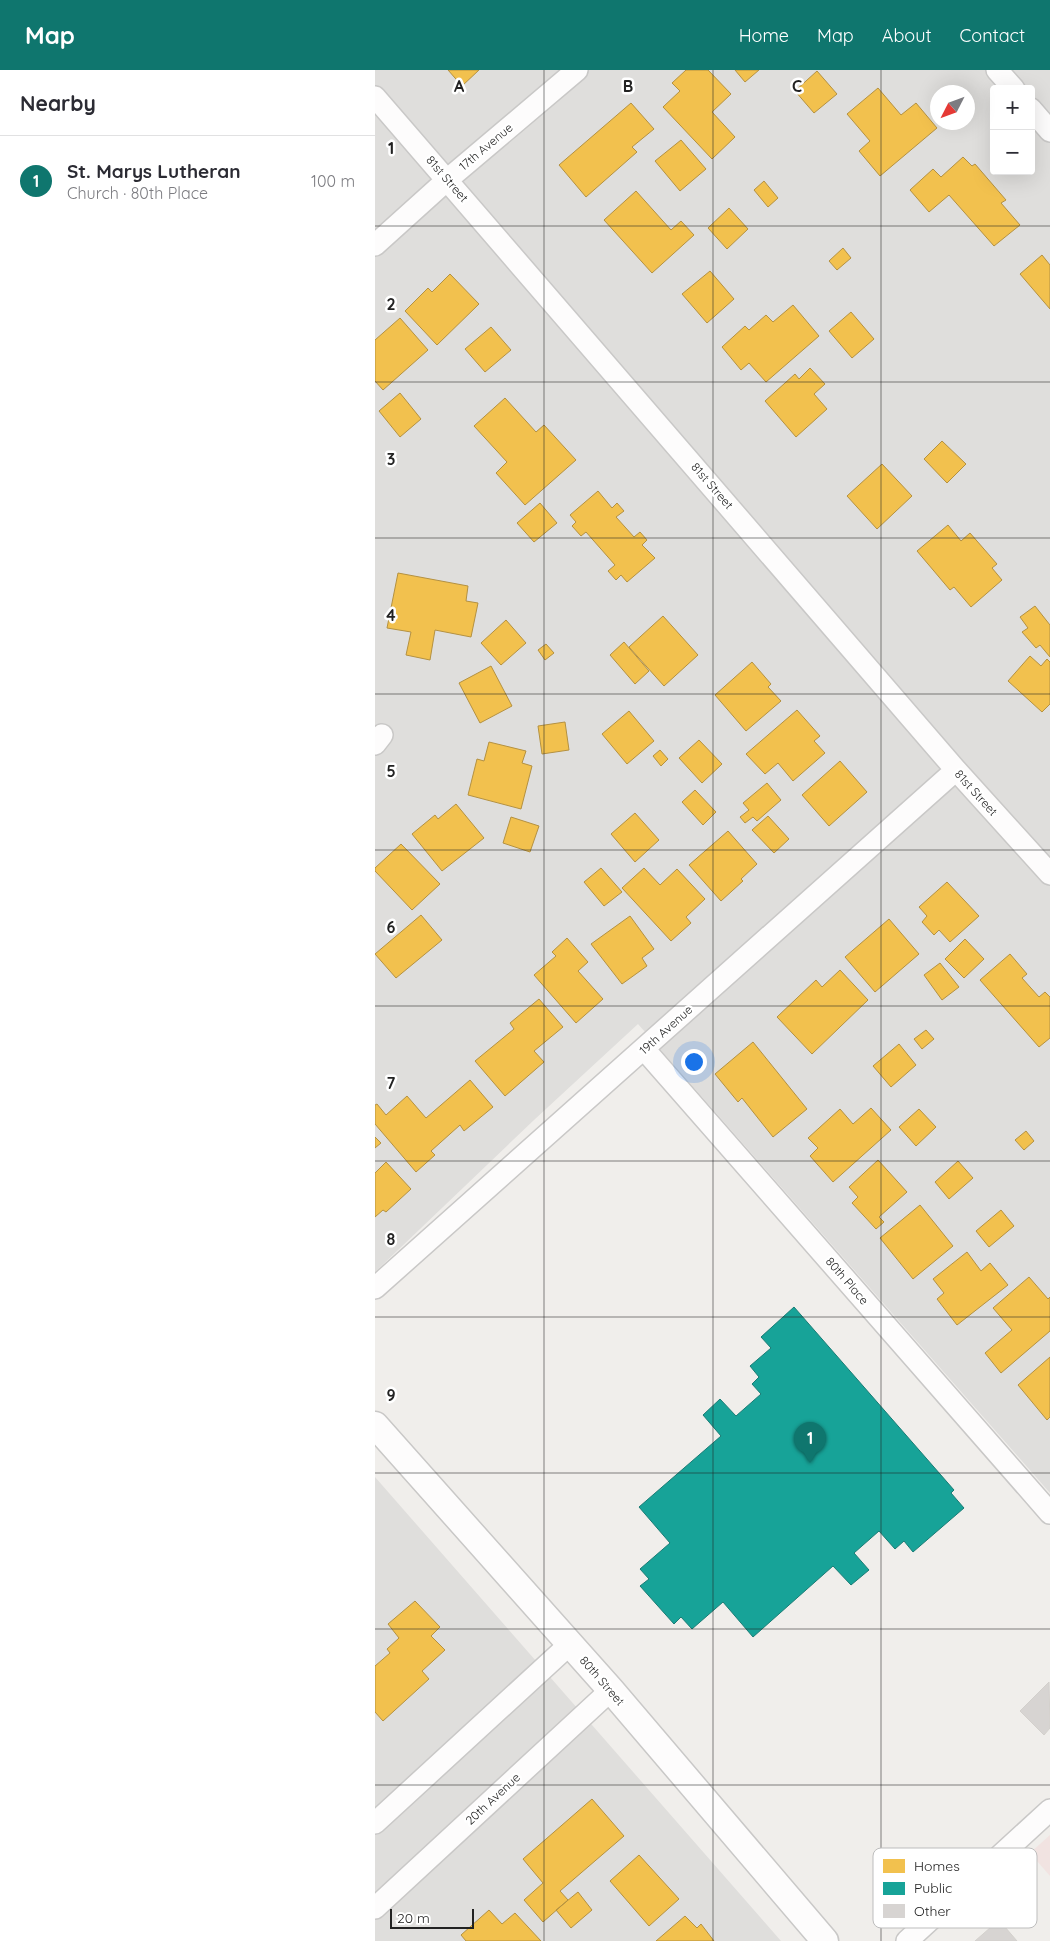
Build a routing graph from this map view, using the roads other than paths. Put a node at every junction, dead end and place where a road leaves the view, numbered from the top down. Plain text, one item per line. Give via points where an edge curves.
1 (577, 70) edge
2 (997, 70) edge
3 (1010, 85) edge
4 (375, 96) edge
5 (1035, 114) edge
6 (1050, 131) edge
7 (447, 180) junction
8 (375, 245) edge
9 (956, 770) junction
10 (1050, 874) edge
11 (644, 1049) junction
12 (375, 1288) edge
13 (375, 1425) edge
14 (1050, 1513) edge
15 (570, 1644) junction
16 (611, 1690) junction
17 (1050, 1810) edge
18 (375, 1823) edge
19 (1009, 1848) edge
20 (375, 1908) edge
21 (921, 1928) edge
22 (825, 1941) edge
23 (907, 1941) edge

1 - 7 street, 17th Avenue
2 - 3 street
4 - 7 street, 81st Street
5 - 6 street
7 - 8 street, 17th Avenue
7 - 9 street, 81st Street
9 - 10 street, 81st Street
9 - 11 street, 19th Avenue
11 - 12 street, 19th Avenue
11 - 14 street, 80th Place
13 - 15 street, 80th Street
15 - 16 street, 80th Street
15 - 18 street
16 - 20 street, 20th Avenue
16 - 22 street, 80th Street
17 - 19 street
21 - 23 street

